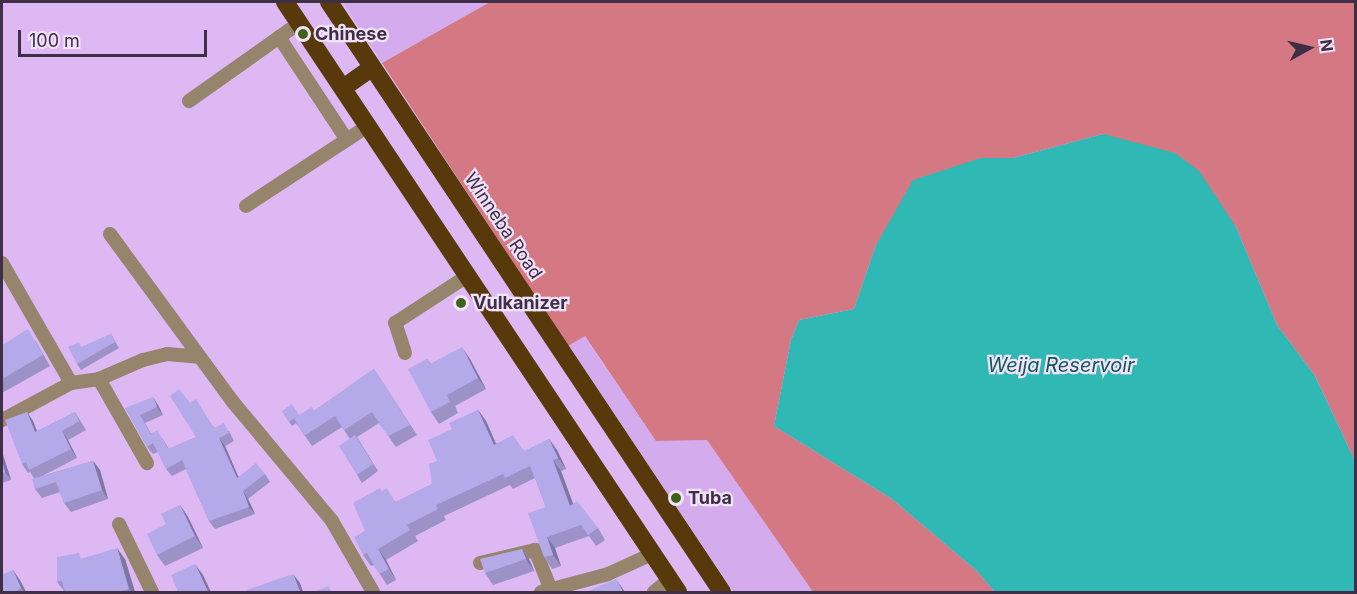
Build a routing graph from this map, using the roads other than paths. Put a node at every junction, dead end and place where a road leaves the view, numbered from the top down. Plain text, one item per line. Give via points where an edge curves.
1 (285, 2) edge
2 (329, 2) edge
3 (299, 23) junction
4 (279, 37) junction
5 (372, 68) junction
6 (343, 88) junction
7 (189, 101) dead end
8 (368, 126) junction
9 (347, 140) junction
10 (246, 206) dead end
11 (110, 234) dead end
12 (2, 262) edge
13 (467, 276) junction
14 (405, 353) dead end
15 (199, 357) junction
16 (99, 379) junction
17 (71, 383) junction
18 (2, 420) edge
19 (147, 463) dead end
20 (119, 524) dead end
21 (652, 554) junction
22 (480, 563) edge
23 (673, 586) edge
24 (546, 591) edge
25 (152, 592) edge
26 (373, 592) edge
27 (654, 592) edge
28 (723, 592) edge

1 - 3 highway
2 - 5 highway, Winneba Road
3 - 4 street
3 - 6 highway
4 - 7 street
4 - 9 street
5 - 6 highway
5 - 28 highway, Winneba Road
6 - 8 highway
8 - 9 street
8 - 13 highway
9 - 10 street
11 - 15 street via 147,280
12 - 17 street
13 - 14 street via 395,323
13 - 21 highway
15 - 16 street via 167,354
15 - 26 street via 332,521
16 - 17 street
16 - 19 street
17 - 18 street
20 - 25 street
21 - 23 highway
21 - 24 street via 608,574
22 - 24 street via 535,550
23 - 27 street

